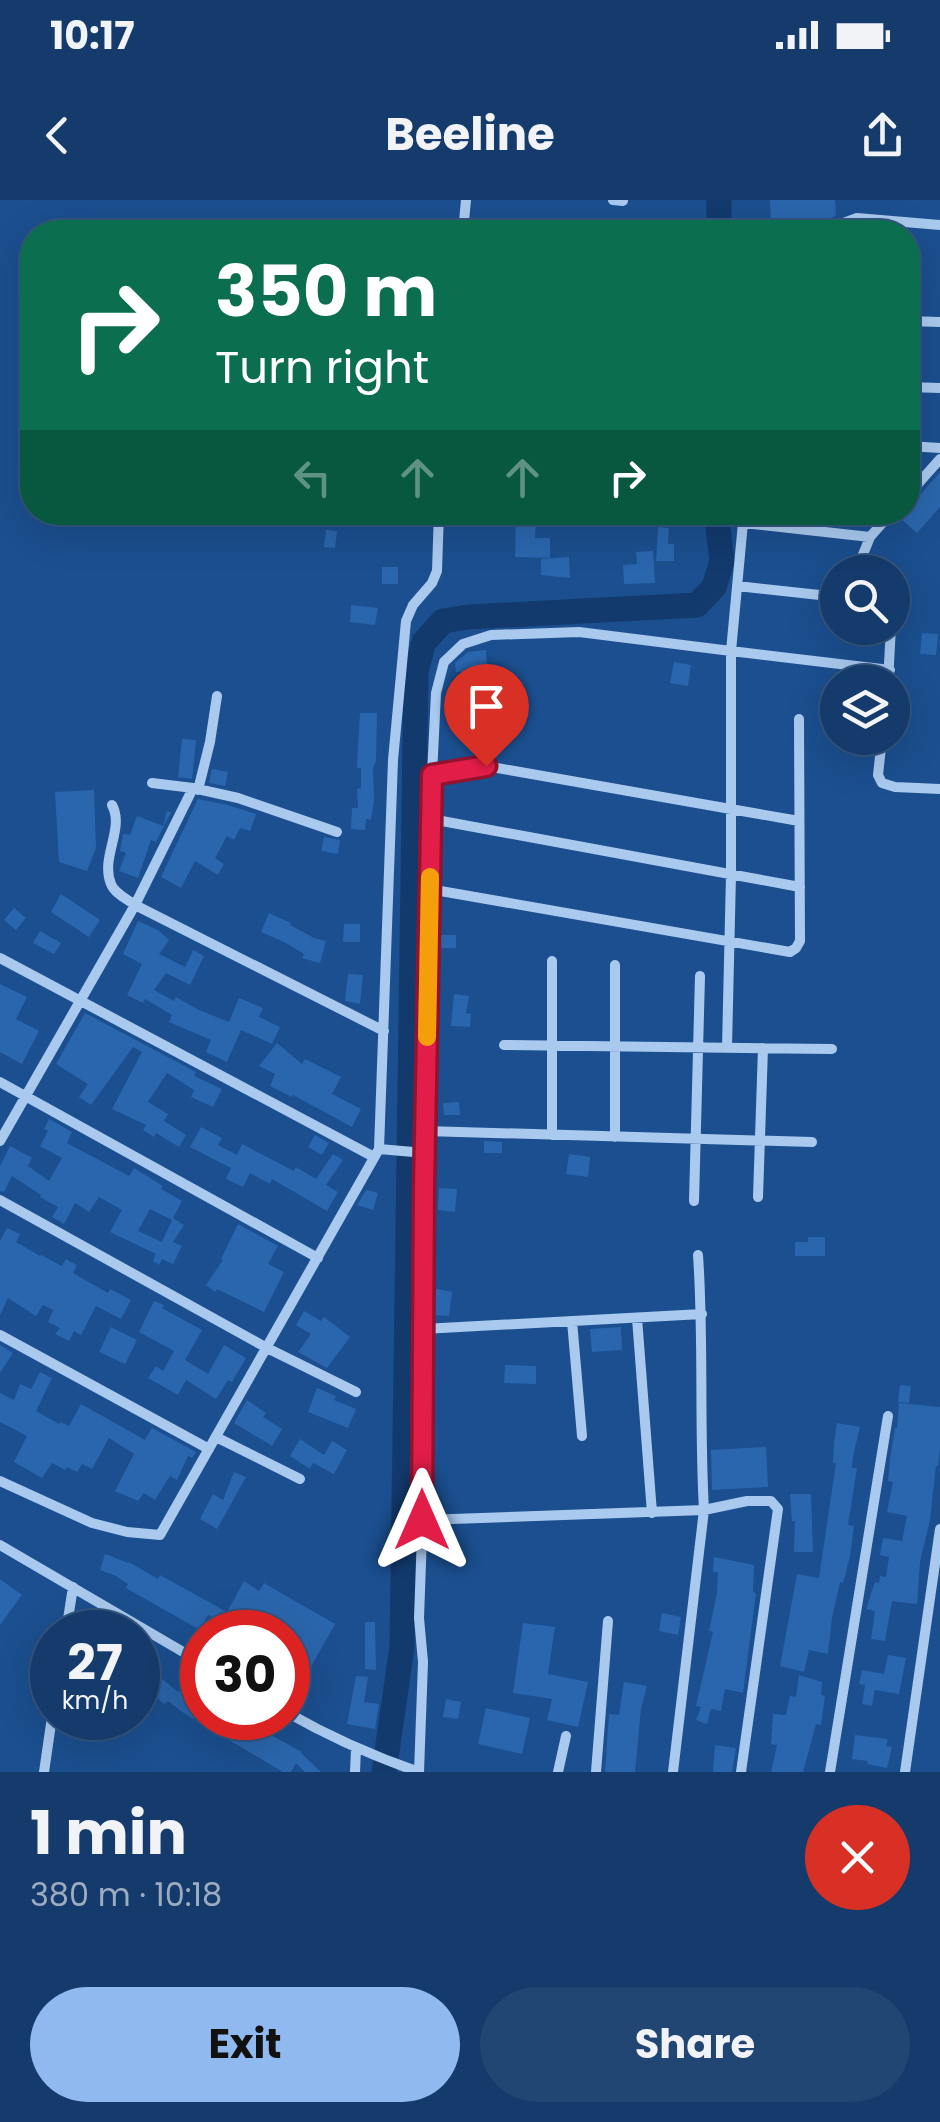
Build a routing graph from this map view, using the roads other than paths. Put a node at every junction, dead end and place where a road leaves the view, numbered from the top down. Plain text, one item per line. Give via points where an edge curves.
1 (613, 200) edge
2 (623, 201) edge
3 (852, 220) edge
4 (881, 220) edge
5 (940, 459) edge
6 (920, 482) edge
7 (438, 525) edge
8 (742, 525) edge
9 (790, 525) edge
10 (881, 525) edge
11 (870, 537) junction
12 (863, 555) edge
13 (738, 586) junction
14 (820, 595) edge
15 (732, 651) junction
16 (820, 665) edge
17 (217, 696) dead end
18 (799, 718) dead end
19 (880, 755) edge
20 (432, 775) junction
21 (152, 783) dead end
22 (196, 789) junction
23 (940, 789) edge
24 (112, 805) dead end
25 (731, 808) junction
26 (431, 819) junction
27 (799, 820) junction
28 (336, 832) dead end
29 (731, 875) junction
30 (800, 888) junction
31 (429, 889) junction
32 (135, 905) junction
33 (729, 942) junction
34 (0, 958) edge
35 (552, 961) dead end
36 (615, 964) dead end
37 (700, 976) dead end
38 (80, 1000) junction
39 (384, 1031) junction
40 (504, 1046) dead end
41 (552, 1046) junction
42 (698, 1046) junction
43 (614, 1047) junction
44 (727, 1047) junction
45 (763, 1048) junction
46 (832, 1049) dead end
47 (0, 1082) edge
48 (25, 1095) junction
49 (425, 1131) junction
50 (552, 1134) junction
51 (614, 1136) junction
52 (694, 1139) junction
53 (759, 1140) junction
54 (0, 1141) edge
55 (812, 1142) dead end
56 (421, 1152) junction
57 (381, 1153) junction
58 (758, 1198) dead end
59 (0, 1200) edge
60 (694, 1201) dead end
61 (698, 1255) dead end
62 (318, 1258) junction
63 (702, 1314) junction
64 (637, 1318) junction
65 (572, 1321) junction
66 (423, 1329) junction
67 (0, 1335) edge
68 (267, 1348) junction
69 (356, 1392) dead end
70 (888, 1416) dead end
71 (582, 1436) dead end
72 (216, 1437) junction
73 (209, 1449) junction
74 (300, 1479) dead end
75 (0, 1481) edge
76 (704, 1510) junction
77 (652, 1513) junction
78 (422, 1520) junction
79 (940, 1529) edge
80 (0, 1544) edge
81 (72, 1587) junction
82 (69, 1610) edge
83 (608, 1621) dead end
84 (180, 1650) edge
85 (310, 1726) edge
86 (566, 1736) dead end
87 (49, 1740) edge
88 (362, 1751) junction
89 (408, 1769) edge
90 (44, 1772) edge
91 (355, 1772) edge
92 (558, 1772) edge
93 (596, 1772) edge
94 (673, 1772) edge
95 (741, 1772) edge
96 (830, 1772) edge
97 (905, 1772) edge

1 - 2 street
3 - 4 street
5 - 6 street
7 - 39 street via 436,571 406,621 393,760
8 - 13 street
9 - 11 street
10 - 11 street
11 - 12 street
13 - 14 street
13 - 15 street
15 - 16 street
15 - 20 street via 579,632 491,636 463,644 444,662 436,692
15 - 25 street
17 - 22 street
18 - 27 street
19 - 23 street via 882,783
20 - 25 street via 486,766
20 - 26 street
21 - 22 street
22 - 28 street
22 - 32 street
24 - 32 street via 111,885
25 - 27 street
25 - 29 street
26 - 29 street
26 - 31 street
27 - 30 street
29 - 30 street
29 - 33 street
30 - 33 street via 796,948
31 - 33 street
31 - 49 street
32 - 38 street
32 - 39 street
33 - 44 street
34 - 38 street
35 - 41 street
36 - 43 street
37 - 42 street
38 - 48 street
38 - 57 street
39 - 57 street
40 - 41 street
41 - 43 street
41 - 50 street
42 - 43 street
42 - 44 street
42 - 52 street
43 - 51 street
44 - 45 street
45 - 46 street
45 - 53 street
47 - 48 street
48 - 54 street
48 - 62 street
49 - 50 street
49 - 56 street
50 - 51 street
51 - 52 street
52 - 53 street
52 - 60 street
53 - 55 street
53 - 58 street
56 - 57 street
56 - 66 street
57 - 62 street
59 - 68 street
61 - 63 street
62 - 68 street
63 - 64 street
63 - 76 street
64 - 65 street
64 - 77 street
65 - 66 street
65 - 71 street
66 - 78 street
67 - 73 street
68 - 69 street
68 - 72 street
70 - 96 street
72 - 73 street
72 - 74 street
73 - 75 street via 160,1534 92,1524
76 - 77 street
76 - 94 street
76 - 95 street via 747,1501 771,1501 778,1509
77 - 78 street
78 - 89 street via 422,1720 418,1772
79 - 97 street
80 - 81 street
81 - 82 street
81 - 84 street
83 - 93 street
85 - 88 street
86 - 92 street
87 - 90 street
88 - 89 street
88 - 91 street

